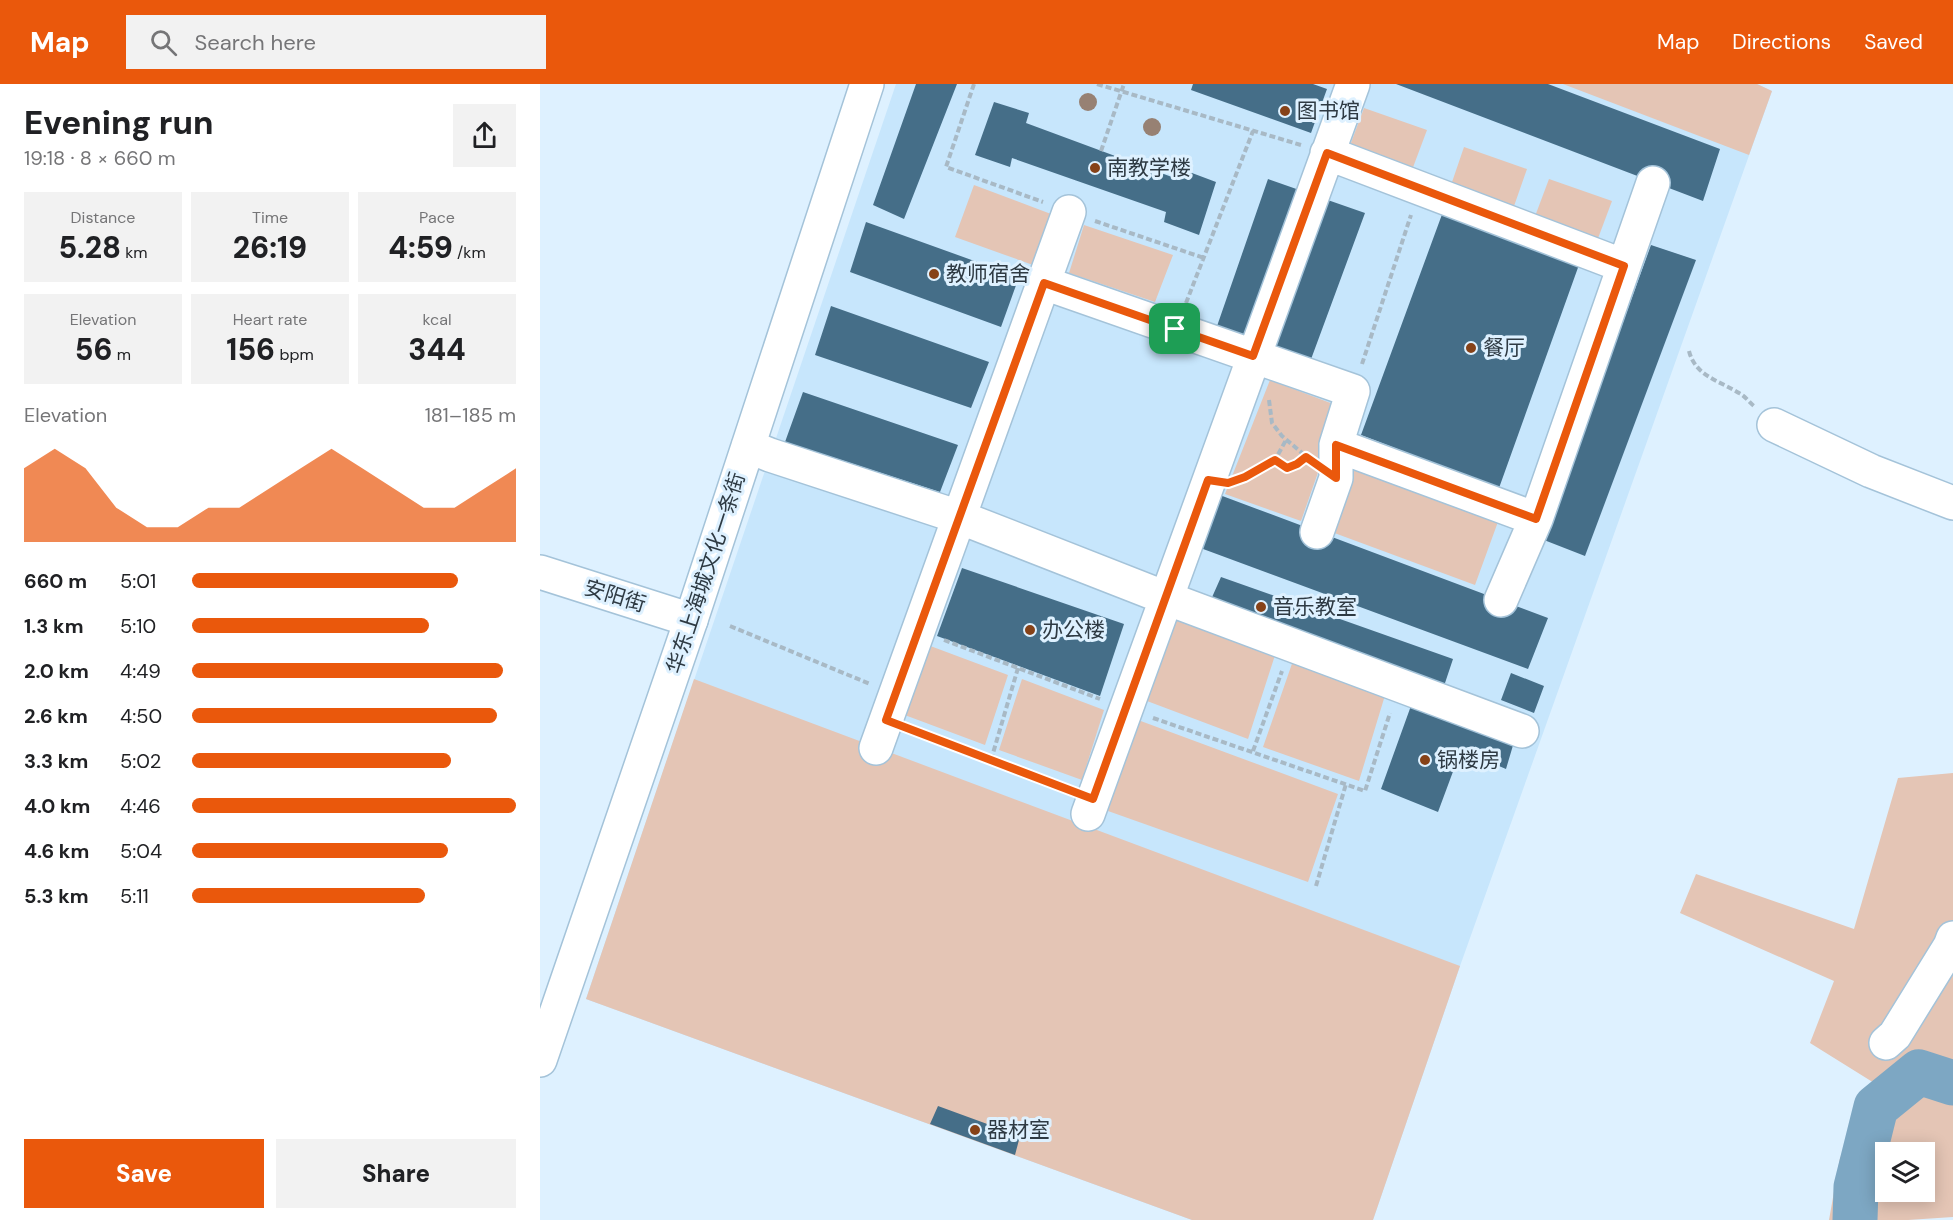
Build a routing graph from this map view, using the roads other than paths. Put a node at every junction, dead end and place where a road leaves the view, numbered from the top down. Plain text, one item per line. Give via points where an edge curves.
1 (867, 84) edge
2 (1353, 84) edge
3 (1327, 153) junction
4 (1653, 183) dead end
5 (1069, 212) dead end
6 (1624, 266) junction
7 (1044, 283) junction
8 (1259, 358) junction
9 (1774, 424) road end
10 (748, 446) junction
11 (1321, 451) junction
12 (1953, 503) edge
13 (960, 517) junction
14 (1536, 519) junction
15 (1317, 531) dead end
16 (540, 572) edge
17 (1166, 598) junction
18 (1501, 600) dead end
19 (691, 620) junction
20 (886, 721) road end
21 (1522, 732) dead end
22 (1091, 807) road end
23 (1953, 938) edge
24 (1886, 1042) dead end
25 (540, 1060) edge

1 - 10 street, 华东上海城文化一条街
2 - 3 street
3 - 6 street
3 - 8 street
4 - 6 street
5 - 7 street
6 - 14 street
7 - 8 street
7 - 13 street
8 - 11 street via 1353,391
8 - 17 street via 1208,480
9 - 12 street via 1871,471
10 - 13 street
10 - 19 street, 华东上海城文化一条街
11 - 14 street
11 - 15 street via 1336,478
13 - 17 street
13 - 20 street
14 - 18 street
16 - 19 street, 安阳街
17 - 21 street
17 - 22 street
19 - 25 street, 华东上海城文化一条街
23 - 24 street via 1895,1035

